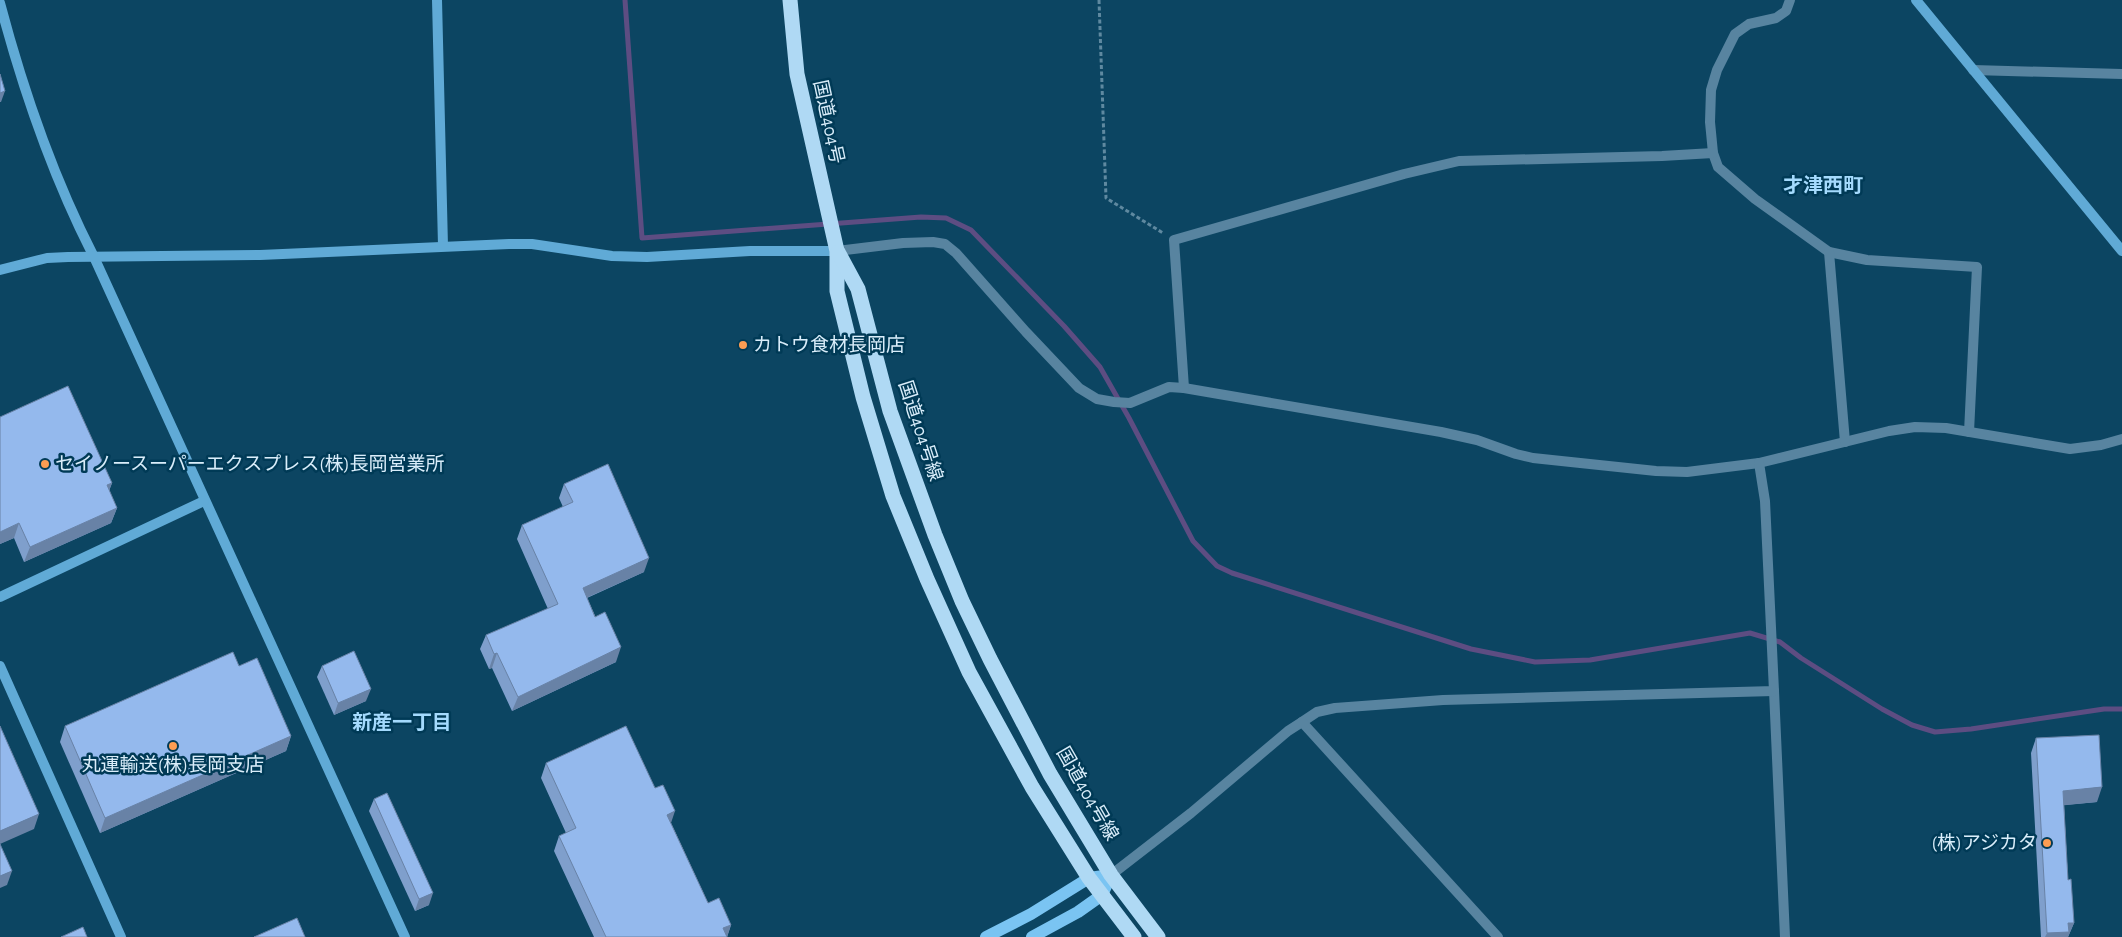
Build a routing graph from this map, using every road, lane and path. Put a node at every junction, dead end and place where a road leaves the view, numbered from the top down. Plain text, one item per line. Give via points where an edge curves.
1 (437, 0) edge
2 (790, 0) edge
3 (1099, 0) edge
4 (1790, 0) edge
5 (1916, 0) edge
6 (0, 3) edge
7 (1973, 70) junction
8 (2122, 74) edge
9 (1712, 153) junction
10 (1174, 240) junction
11 (443, 246) junction
12 (837, 251) junction
13 (2122, 251) edge
14 (1829, 252) junction
15 (94, 257) junction
16 (0, 270) edge
17 (1184, 388) junction
18 (1969, 432) junction
19 (2122, 438) edge
20 (1845, 442) junction
21 (1759, 463) junction
22 (204, 501) junction
23 (0, 597) edge
24 (0, 666) edge
25 (1774, 691) junction
26 (1302, 722) junction
27 (1111, 875) junction
28 (1089, 878) junction
29 (1102, 895) junction
30 (121, 937) edge
31 (405, 937) edge
32 (986, 937) edge
33 (1032, 937) edge
34 (1134, 937) edge
35 (1158, 937) edge
36 (1498, 937) edge
37 (1784, 937) edge

1 - 11 street
2 - 12 highway, 国道404号 via 797,74
3 - 10 path via 1106,198
4 - 9 street via 1786,10 1776,18 1749,24 1735,34 1711,90
5 - 7 street
6 - 15 street via 29,102 77,225
7 - 8 street
7 - 13 street
9 - 10 street via 1459,161
9 - 14 street via 1718,167 1733,182
10 - 17 street
11 - 12 street via 532,244 612,256 647,257 750,251
11 - 15 street via 260,255
12 - 17 street via 918,242 945,244 1079,388 1097,398 1130,403 1170,387
12 - 27 highway, 国道404号線 via 858,289 890,411 962,601 1050,774
12 - 28 highway via 837,291 863,397 894,496 927,579 969,672 1032,787
14 - 18 street via 1867,260 1976,267
14 - 20 street
15 - 16 street via 47,258
15 - 22 street
17 - 21 street via 1442,432 1541,459 1687,472
18 - 19 street via 2070,449 2101,445
18 - 20 street via 1915,427
20 - 21 street
21 - 25 street via 1765,501
22 - 23 street
22 - 31 street
24 - 30 street
25 - 26 street via 1434,701 1335,708 1316,712
25 - 37 street
26 - 27 street
26 - 36 street
27 - 28 main road
27 - 29 main road
27 - 35 highway, 国道404号線
28 - 29 highway
28 - 32 main road
29 - 33 main road
29 - 34 highway

